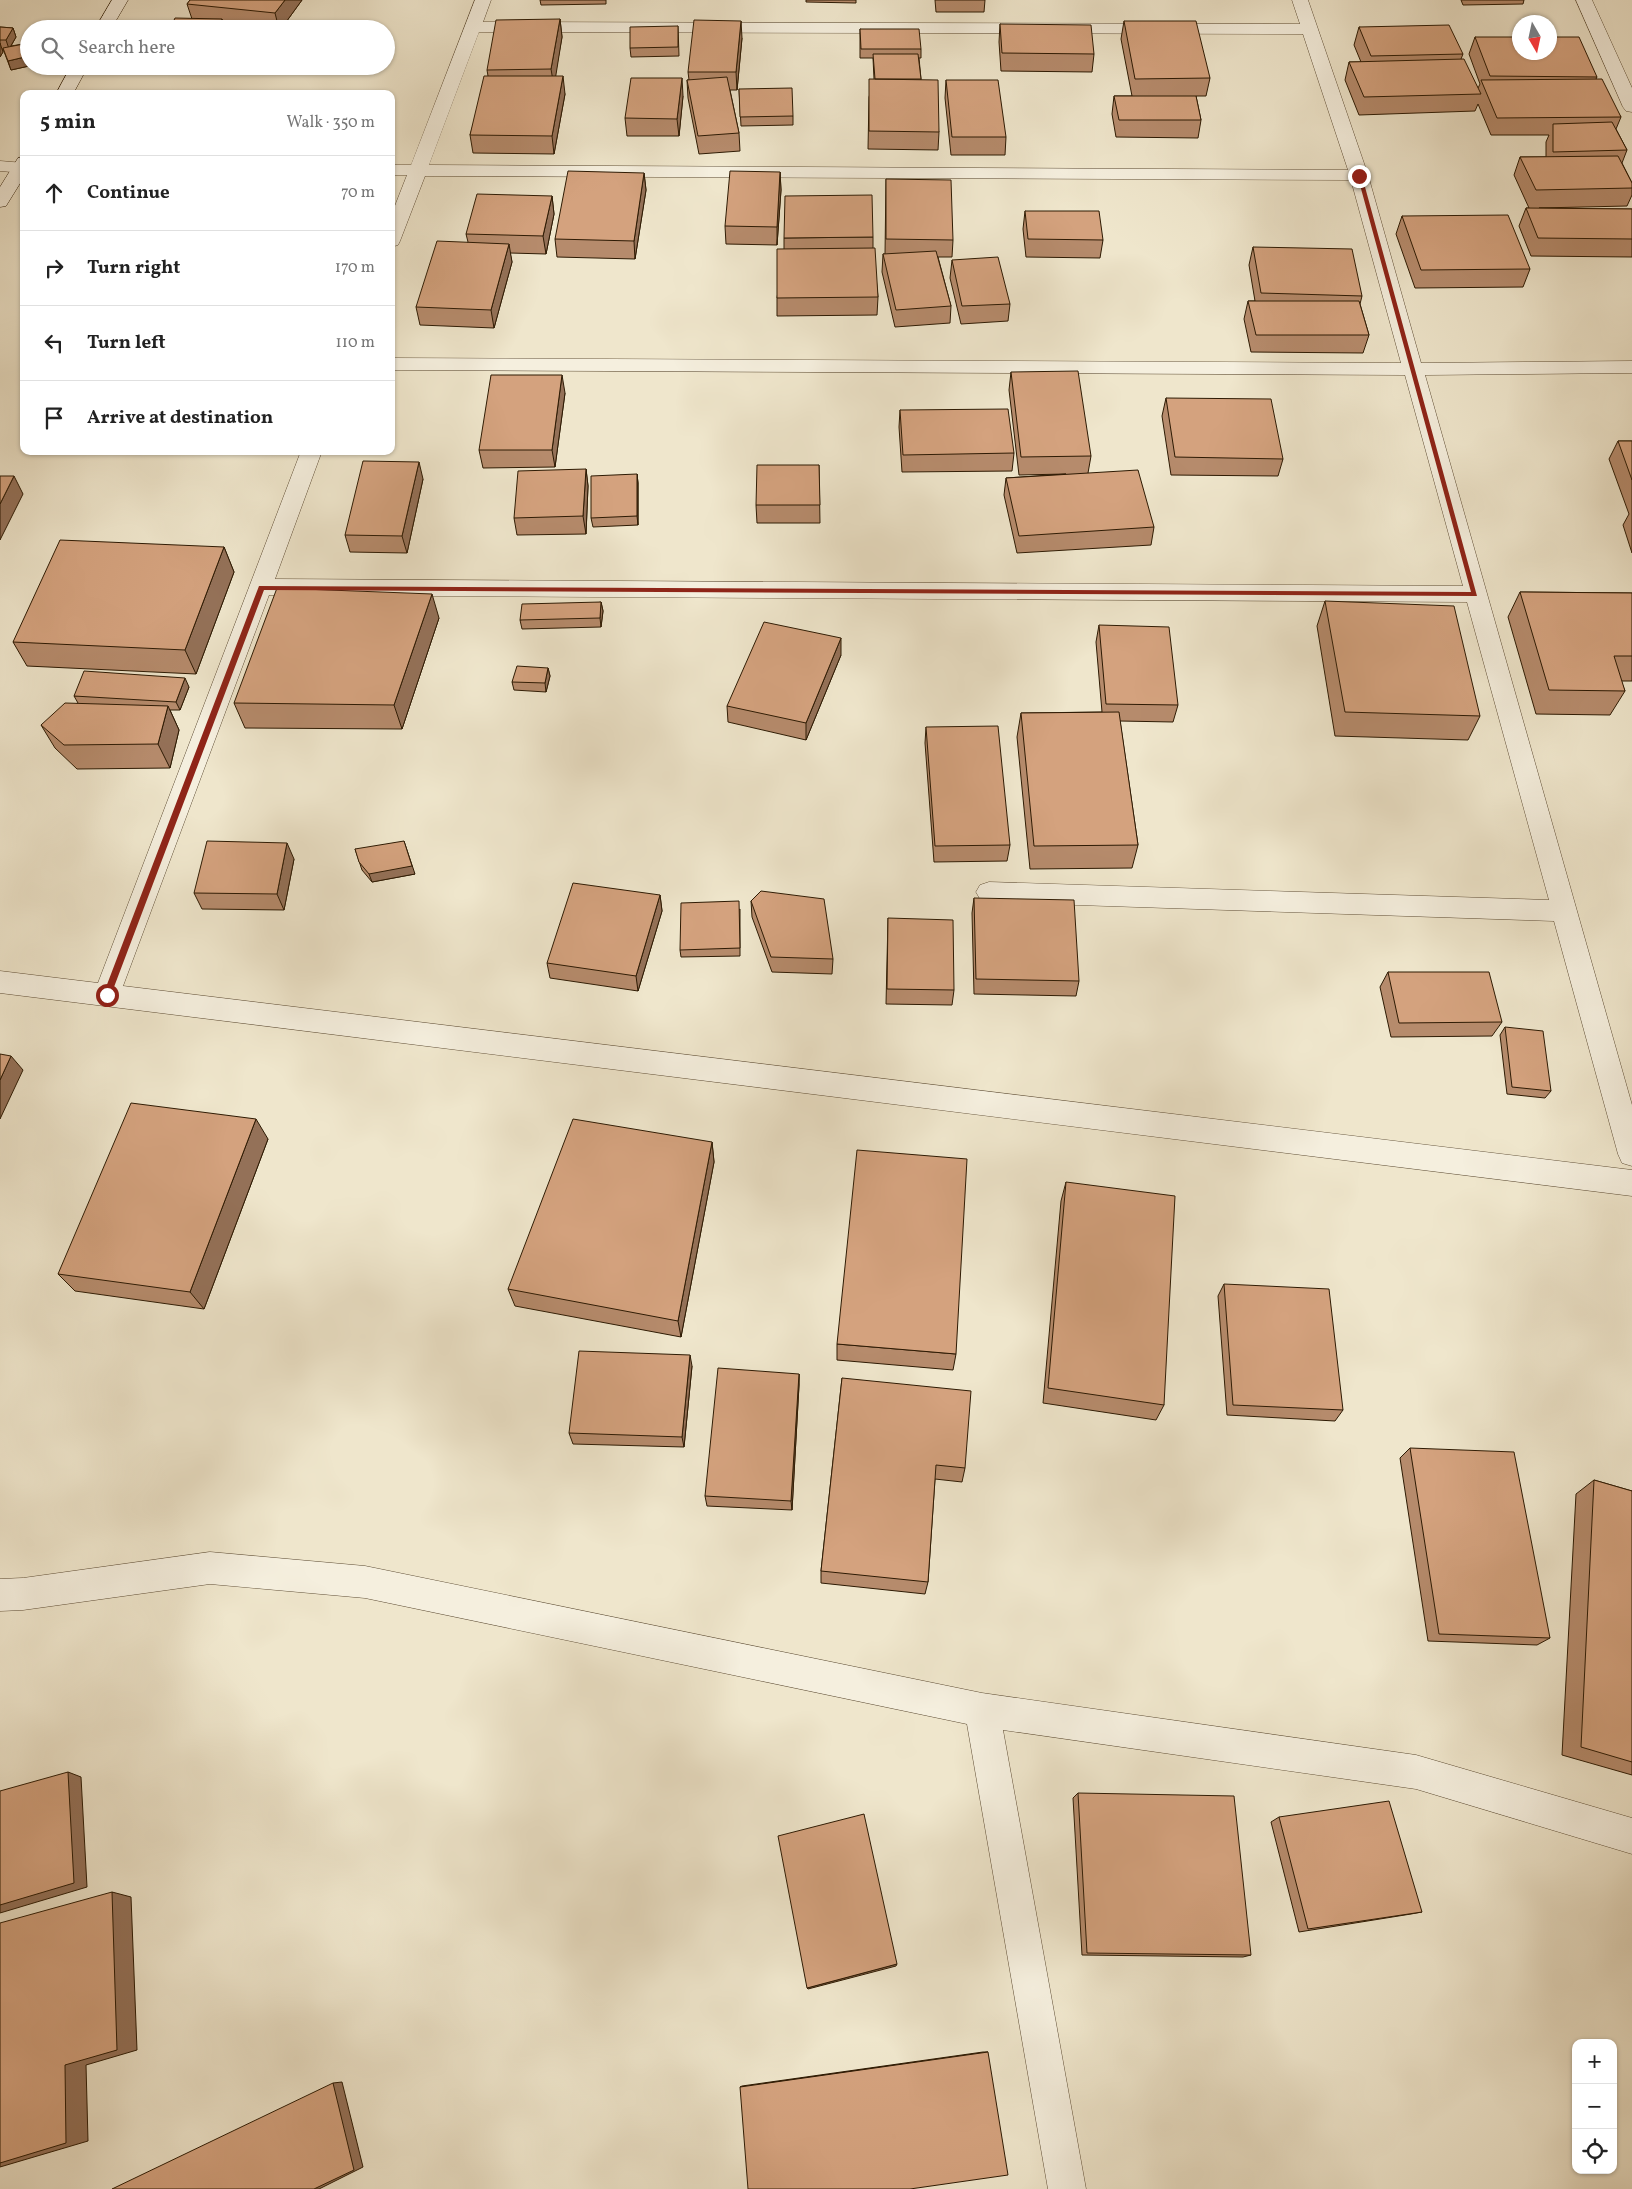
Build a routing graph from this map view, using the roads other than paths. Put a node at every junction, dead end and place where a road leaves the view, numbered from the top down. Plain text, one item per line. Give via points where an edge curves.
1 (120, 0) edge
2 (482, 0) edge
3 (1300, 0) edge
4 (1584, 0) edge
5 (108, 20) edge
6 (472, 27) junction
7 (1309, 29) junction
8 (75, 75) edge
9 (66, 90) edge
10 (1632, 107) edge
11 (0, 166) edge
12 (20, 166) edge
13 (20, 169) edge
14 (395, 170) edge
15 (418, 170) junction
16 (1359, 176) junction
17 (0, 202) edge
18 (395, 230) edge
19 (395, 364) edge
20 (1632, 367) edge
21 (1412, 369) junction
22 (310, 455) edge
23 (261, 587) junction
24 (1475, 594) junction
25 (989, 892) dead end
26 (1563, 911) junction
27 (0, 982) edge
28 (107, 995) junction
29 (1632, 1154) edge
30 (1632, 1183) edge
31 (0, 1595) edge
32 (982, 1710) junction
33 (1632, 1836) edge
34 (1067, 2189) edge

1 - 5 street
2 - 6 street
3 - 7 street
4 - 10 street
6 - 7 street
6 - 15 street
7 - 16 street
8 - 9 street
11 - 12 street
13 - 17 street
14 - 15 street
15 - 16 street
15 - 18 street
16 - 21 street
19 - 21 street
20 - 21 street
21 - 24 street
22 - 23 street
23 - 24 street
23 - 28 street
24 - 26 street
25 - 26 street
26 - 29 street
27 - 28 street
28 - 30 street
31 - 32 street via 210,1568 365,1582
32 - 33 street via 1416,1772
32 - 34 street

